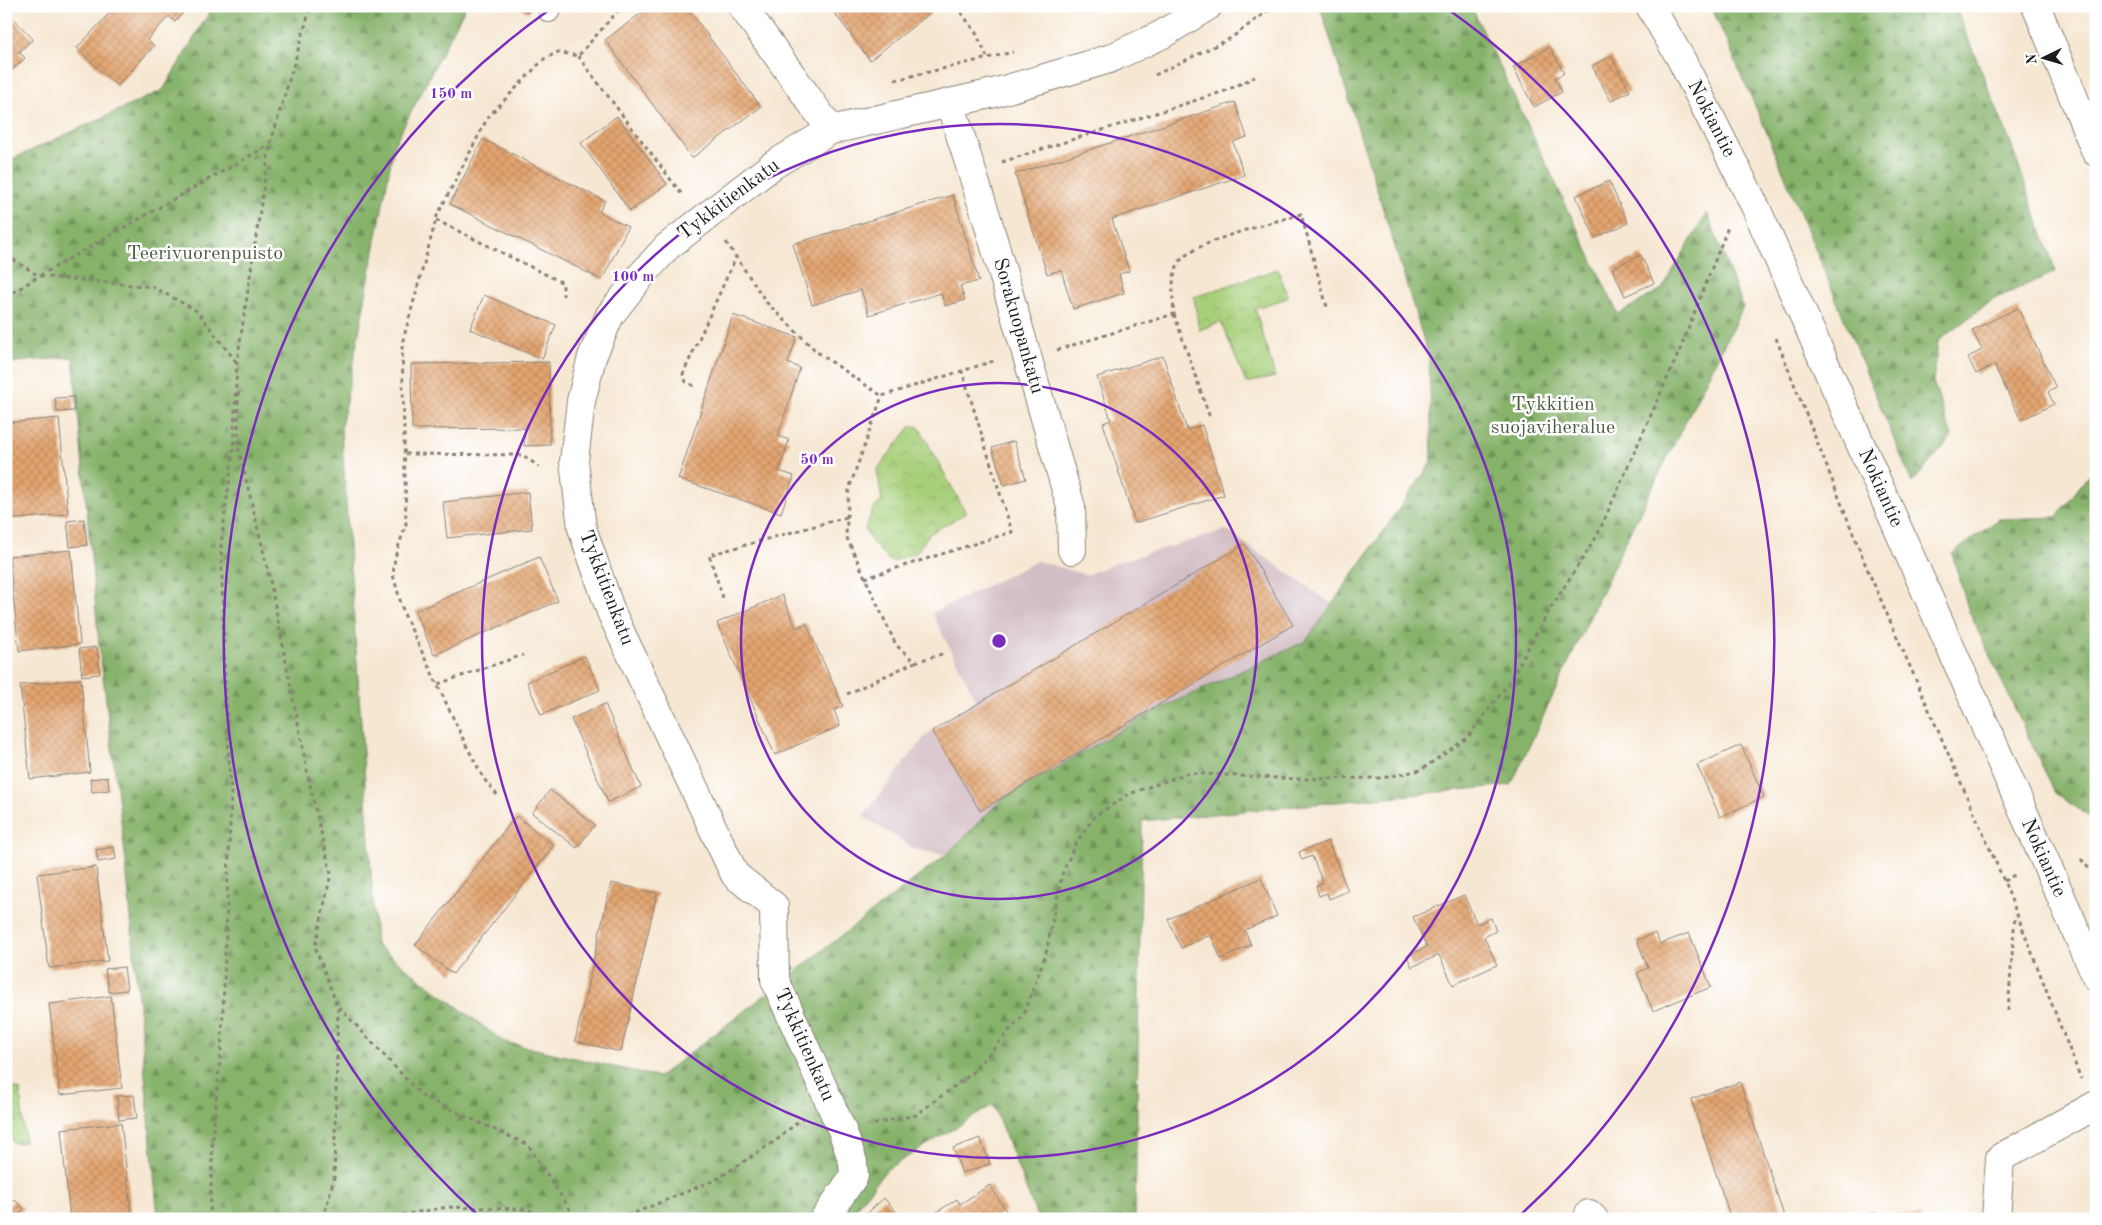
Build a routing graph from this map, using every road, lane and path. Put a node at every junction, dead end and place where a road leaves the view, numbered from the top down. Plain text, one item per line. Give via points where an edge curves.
1 (311, 6) edge
2 (622, 6) edge
3 (742, 6) edge
4 (956, 6) edge
5 (1208, 6) edge
6 (1274, 6) edge
7 (1650, 6) edge
8 (2036, 6) edge
9 (1015, 51) dead end
10 (578, 56) junction
11 (988, 58) junction
12 (1255, 77) dead end
13 (1147, 78) dead end
14 (892, 81) dead end
15 (950, 103) junction
16 (831, 130) junction
17 (270, 145) junction
18 (2096, 152) edge
19 (998, 164) dead end
20 (436, 220) junction
21 (702, 220) junction
22 (1734, 231) dead end
23 (725, 241) dead end
24 (6, 255) edge
25 (736, 257) junction
26 (39, 276) junction
27 (563, 296) dead end
28 (6, 297) edge
29 (1327, 307) dead end
30 (1174, 314) junction
31 (1773, 330) dead end
32 (1056, 350) dead end
33 (1026, 351) junction
34 (237, 362) junction
35 (962, 371) junction
36 (694, 386) dead end
37 (882, 396) junction
38 (1210, 418) dead end
39 (405, 454) junction
40 (539, 467) dead end
41 (847, 517) junction
42 (1072, 550) dead end
43 (865, 578) junction
44 (723, 598) dead end
45 (942, 654) dead end
46 (523, 655) dead end
47 (915, 662) junction
48 (438, 684) junction
49 (847, 694) dead end
50 (497, 795) dead end
51 (2016, 912) junction
52 (2096, 976) edge
53 (338, 1007) junction
54 (2008, 1011) dead end
55 (827, 1098) junction
56 (2094, 1106) edge
57 (842, 1130) junction
58 (210, 1219) edge
59 (323, 1219) edge
60 (378, 1219) edge
61 (556, 1219) edge
62 (576, 1219) edge
63 (620, 1219) edge
64 (824, 1219) edge
65 (1996, 1219) edge

1 - 17 path
2 - 10 path
3 - 16 main road
4 - 11 path via 975,31
5 - 15 main road, Tykkitienkatu via 1161,35 1109,59
6 - 13 path via 1231,38
7 - 52 main road, Nokiantie via 1681,59 1756,208
8 - 18 main road
9 - 11 path
10 - 20 path via 558,52 544,59 488,117
10 - 21 path
11 - 14 path
12 - 19 path via 1225,91
15 - 16 main road, Tykkitienkatu
15 - 33 main road, Sorakuopankatu
16 - 21 main road, Tykkitienkatu via 773,165
17 - 26 path
17 - 34 path
20 - 27 path via 563,283
20 - 39 path via 402,344
21 - 55 main road, Tykkitienkatu via 667,247 639,278 610,315 592,356 581,401 574,461 582,528 611,612 735,875 774,906 775,980
22 - 57 path via 1730,222 1679,352 1596,536 1508,684 1467,738 1420,770 1382,778 1296,779 1188,773 1129,794 1095,816 1076,843 1062,874 1046,953 1024,1014 971,1074 916,1115
23 - 25 path
24 - 26 path
25 - 36 path via 684,374 686,382
25 - 37 path via 768,303 817,352
26 - 28 path
26 - 34 path via 153,287 197,311
29 - 30 path via 1301,214 1197,247 1180,262 1172,289
30 - 32 path
30 - 38 path
31 - 51 path via 1866,566
33 - 35 path
33 - 42 main road, Sorakuopankatu via 1071,507
34 - 53 path via 238,446 269,575 311,790 331,874 314,948
34 - 58 path via 232,453 221,544 231,794 222,1038 213,1133
35 - 37 path
35 - 43 path via 1012,532
37 - 41 path via 849,489
39 - 40 path via 523,455
39 - 48 path via 406,524 395,557 393,575 404,614
41 - 43 path via 846,536
41 - 44 path via 708,555
43 - 47 path via 896,646
45 - 47 path
46 - 48 path
47 - 49 path
48 - 50 path via 466,745
51 - 54 path
51 - 56 path
53 - 59 path via 334,1178
53 - 62 path via 422,1096 528,1145
55 - 57 main road, Tykkitienkatu
55 - 63 path via 778,1139 718,1179
56 - 65 main road via 2000,1158
57 - 64 main road, Tykkitienkatu via 853,1162 854,1176
60 - 61 path via 448,1207 525,1209

